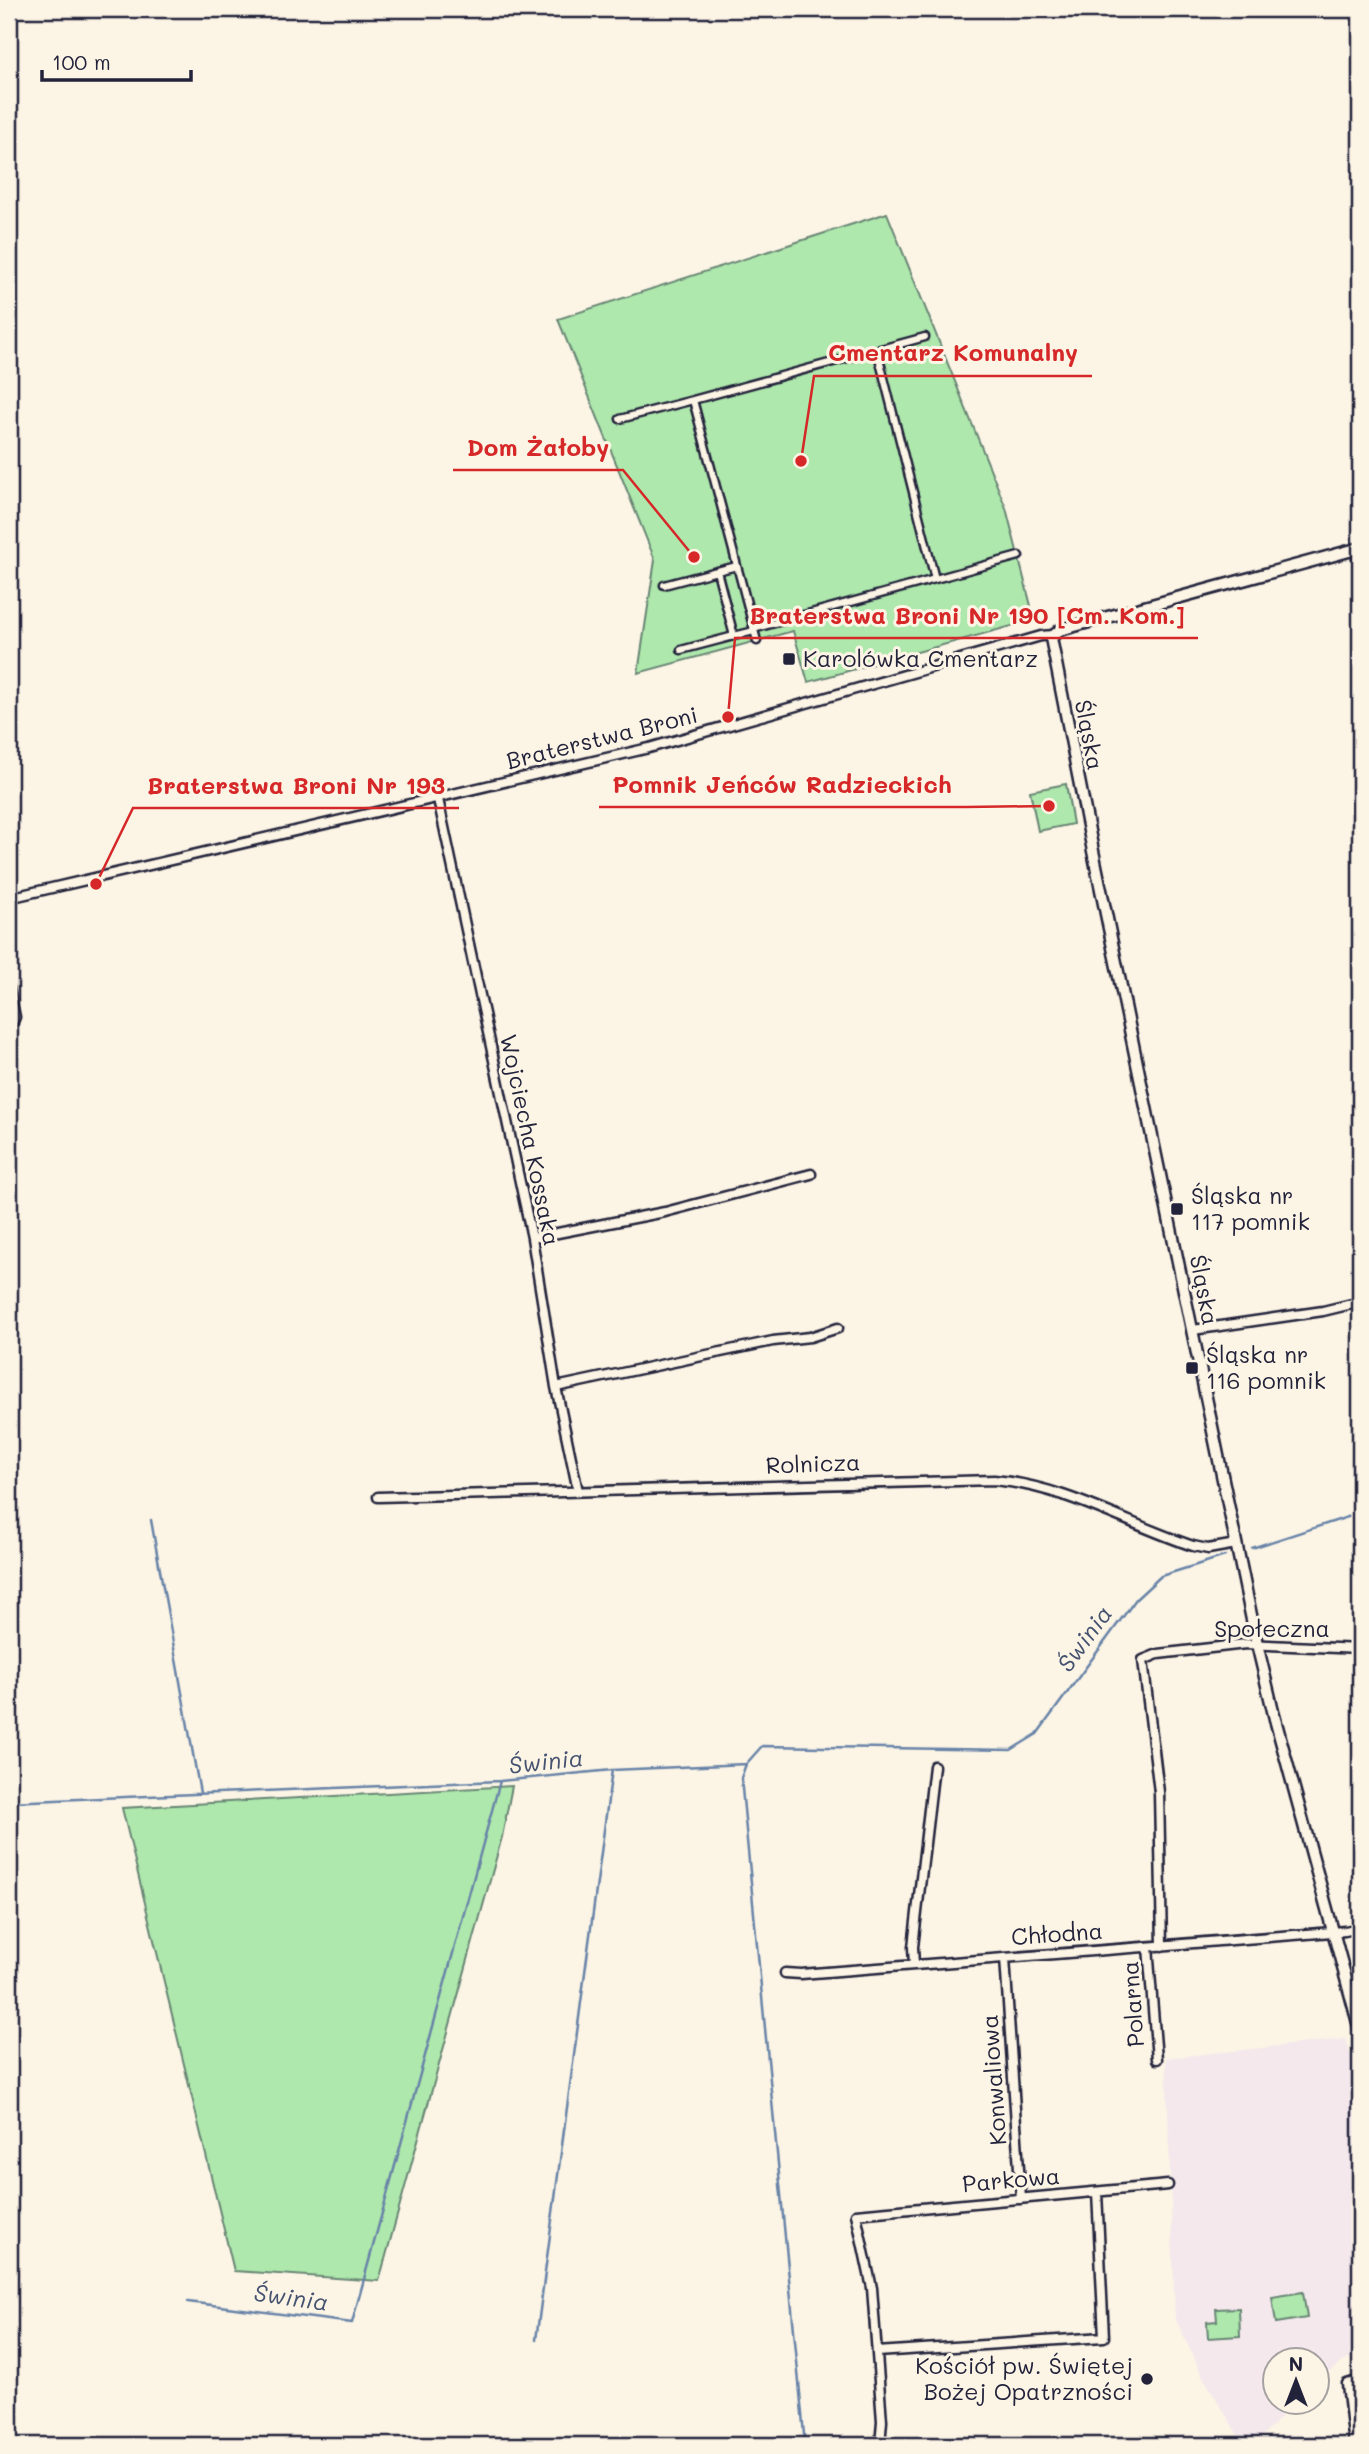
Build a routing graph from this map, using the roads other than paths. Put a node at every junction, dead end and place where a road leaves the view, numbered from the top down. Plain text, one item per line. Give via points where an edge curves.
1 (925, 337) dead end
2 (877, 350) junction
3 (693, 400) junction
4 (620, 419) dead end
5 (1358, 549) edge
6 (1019, 556) dead end
7 (737, 566) junction
8 (1360, 566) edge
9 (717, 571) junction
10 (935, 579) junction
11 (664, 585) dead end
12 (754, 630) junction
13 (1053, 635) junction
14 (734, 636) junction
15 (757, 641) dead end
16 (681, 650) dead end
17 (438, 799) junction
18 (9, 898) edge
19 (9, 988) edge
20 (9, 1029) edge
21 (810, 1174) dead end
22 (532, 1238) junction
23 (1360, 1303) edge
24 (838, 1328) dead end
25 (1193, 1330) junction
26 (556, 1387) junction
27 (578, 1491) junction
28 (378, 1497) dead end
29 (1236, 1544) junction
30 (1258, 1644) junction
31 (1360, 1649) edge
32 (934, 1766) dead end
33 (1360, 1928) edge
34 (1333, 1932) junction
35 (1162, 1945) junction
36 (1148, 1947) junction
37 (1005, 1958) junction
38 (914, 1965) junction
39 (785, 1973) dead end
40 (1360, 2030) edge
41 (1157, 2059) dead end
42 (1168, 2185) dead end
43 (1097, 2192) junction
44 (1021, 2199) junction
45 (877, 2352) junction
46 (1360, 2380) edge
47 (880, 2445) edge
48 (1354, 2445) edge

1 - 2 street
2 - 3 street
2 - 10 street
3 - 4 street
3 - 7 street
5 - 8 street
5 - 13 street, Braterstwa Broni
6 - 10 street
7 - 9 street
7 - 12 street
9 - 11 street
9 - 14 street
10 - 12 street
12 - 14 street
12 - 15 street
13 - 17 street, Braterstwa Broni via 649,748
13 - 25 street, Śląska
14 - 16 street
17 - 18 street, Braterstwa Broni
17 - 22 street, Wojciecha Kossaka
19 - 20 street via 15,1017
21 - 22 street via 665,1212
22 - 26 street, Wojciecha Kossaka
23 - 25 street
24 - 26 street
25 - 29 street, Śląska
26 - 27 street, Wojciecha Kossaka
27 - 28 street, Rolnicza
27 - 29 street, Rolnicza via 1007,1481 1049,1489 1194,1546 1208,1549
29 - 30 street, Śląska
30 - 31 street, Społeczna
30 - 34 street, Śląska
30 - 35 street, Społeczna via 1158,1654 1143,1660 1158,1792
32 - 38 street
33 - 34 street, Chłodna
34 - 35 street, Chłodna
34 - 40 street, Śląska
35 - 36 street, Chłodna
36 - 37 street, Chłodna
36 - 41 street, Polarna
37 - 38 street, Chłodna
37 - 44 street, Konwaliowa
38 - 39 street, Chłodna
42 - 43 street, Parkowa
43 - 44 street, Parkowa
43 - 45 street via 1104,2337
44 - 45 street, Parkowa via 856,2214 872,2288
45 - 47 street
46 - 48 street via 1347,2384

